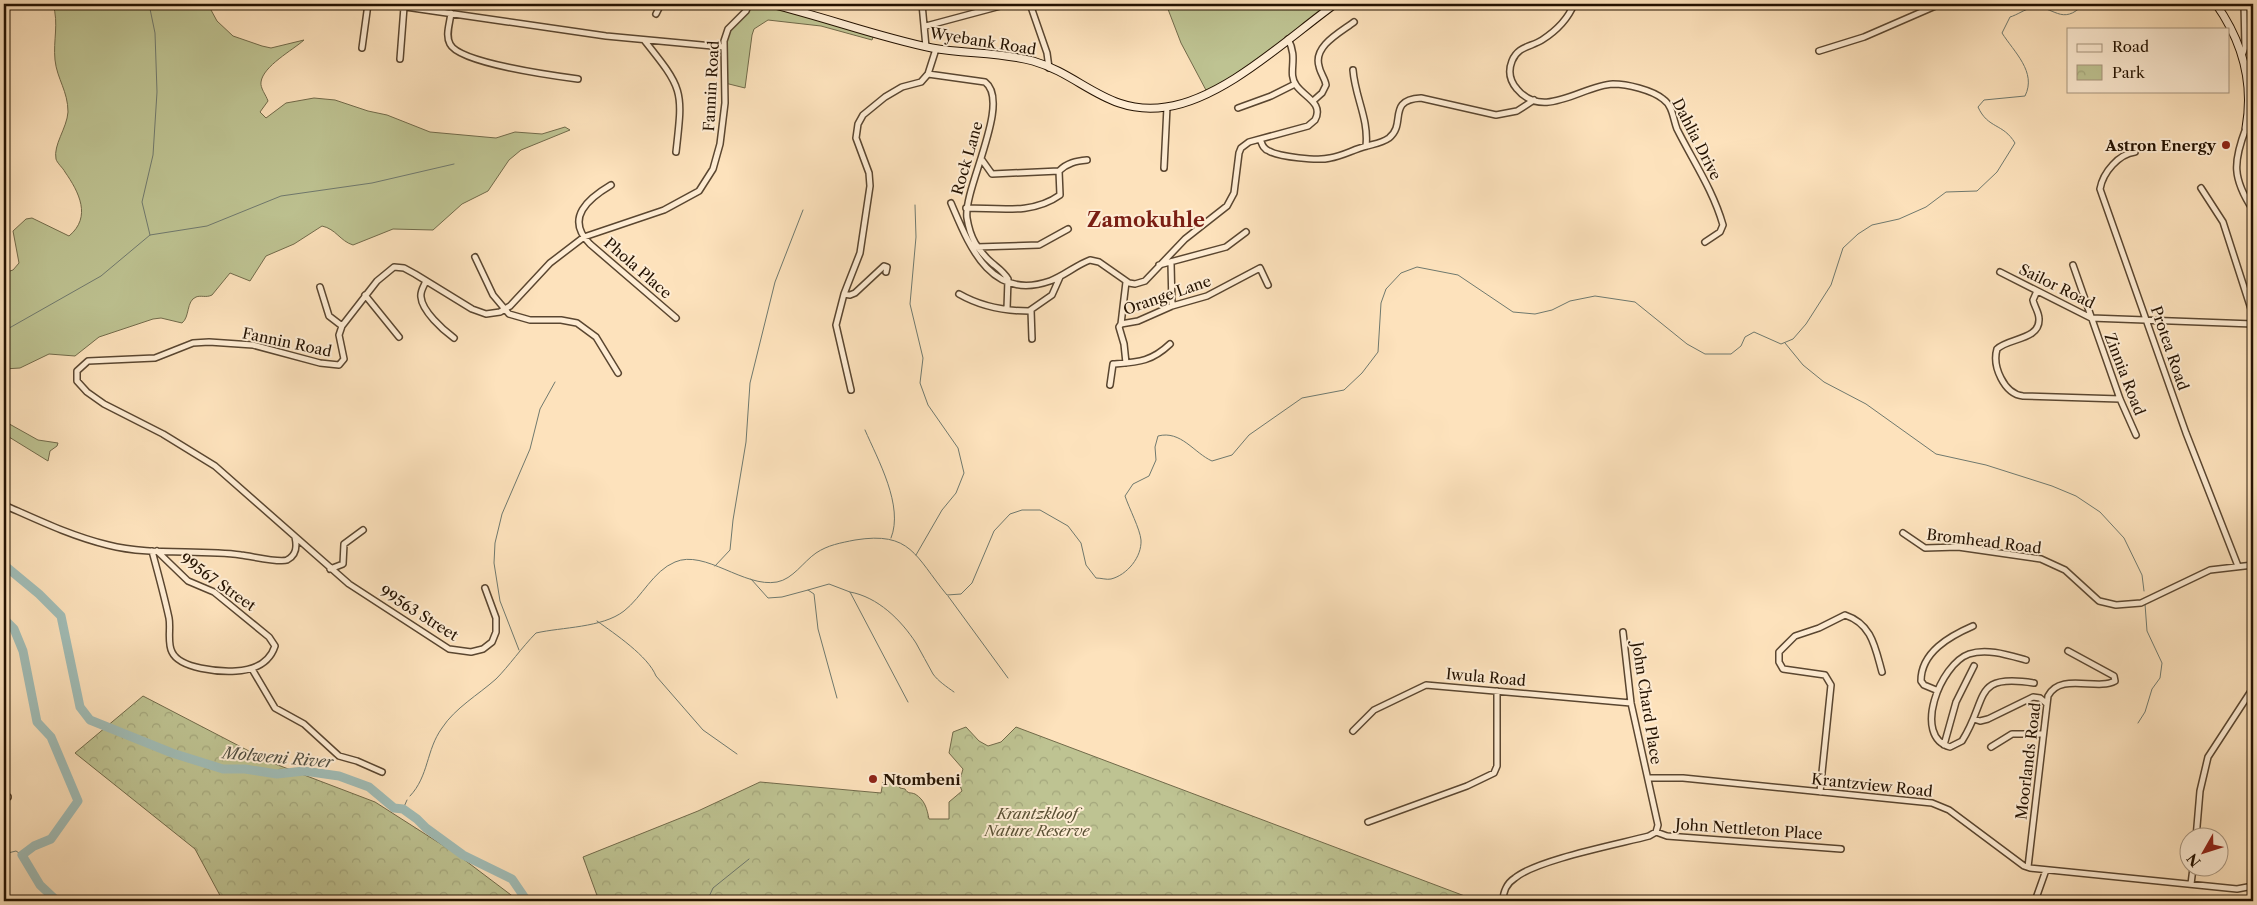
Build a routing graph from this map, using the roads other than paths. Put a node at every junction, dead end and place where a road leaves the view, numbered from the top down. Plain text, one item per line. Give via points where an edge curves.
1 (368, 4) edge
2 (386, 4) edge
3 (661, 4) edge
4 (749, 4) edge
5 (771, 4) edge
6 (922, 4) edge
7 (1008, 4) edge
8 (1030, 4) edge
9 (1335, 4) edge
10 (1574, 4) edge
11 (1940, 4) edge
12 (2216, 4) edge
13 (2244, 4) edge
14 (404, 7) junction
15 (451, 13) junction
16 (656, 14) dead end
17 (1354, 22) dead end
18 (926, 26) junction
19 (1288, 39) junction
20 (644, 40) junction
21 (723, 47) junction
22 (926, 47) junction
23 (362, 48) dead end
24 (936, 49) junction
25 (1819, 51) dead end
26 (2242, 56) junction
27 (400, 59) dead end
28 (1049, 68) junction
29 (1353, 70) dead end
30 (928, 74) junction
31 (578, 78) dead end
32 (1295, 84) junction
33 (1534, 100) junction
34 (1313, 101) junction
35 (1167, 107) junction
36 (1238, 108) dead end
37 (2251, 130) edge
38 (1260, 139) junction
39 (1366, 146) junction
40 (676, 152) dead end
41 (2135, 152) dead end
42 (982, 160) junction
43 (1087, 160) dead end
44 (1164, 168) dead end
45 (1059, 171) junction
46 (611, 185) dead end
47 (2202, 188) dead end
48 (951, 203) dead end
49 (966, 208) junction
50 (2253, 210) edge
51 (1068, 229) dead end
52 (1246, 232) dead end
53 (584, 237) junction
54 (1705, 242) dead end
55 (976, 246) junction
56 (475, 257) dead end
57 (1171, 263) junction
58 (1159, 265) junction
59 (2073, 265) dead end
60 (886, 272) dead end
61 (2000, 272) dead end
62 (1060, 277) junction
63 (426, 281) junction
64 (1008, 281) junction
65 (1126, 282) junction
66 (1268, 285) dead end
67 (320, 287) dead end
68 (2037, 291) junction
69 (844, 294) junction
70 (959, 294) dead end
71 (365, 295) junction
72 (1172, 306) junction
73 (1007, 309) junction
74 (505, 310) junction
75 (1032, 310) junction
76 (2253, 315) edge
77 (676, 318) dead end
78 (2091, 318) junction
79 (2146, 320) junction
80 (2253, 324) edge
81 (1120, 325) junction
82 (342, 326) junction
83 (399, 337) dead end
84 (454, 338) dead end
85 (1032, 339) dead end
86 (1170, 344) dead end
87 (1126, 363) junction
88 (618, 373) dead end
89 (1110, 385) dead end
90 (851, 390) dead end
91 (2120, 399) junction
92 (2136, 435) dead end
93 (4, 505) edge
94 (363, 530) dead end
95 (1903, 533) dead end
96 (294, 537) junction
97 (154, 551) junction
98 (2253, 565) edge
99 (2238, 566) junction
100 (330, 569) junction
101 (486, 588) dead end
102 (1973, 626) dead end
103 (1623, 632) dead end
104 (2068, 651) dead end
105 (2026, 660) dead end
106 (1974, 666) dead end
107 (252, 669) junction
108 (1882, 672) dead end
109 (2034, 683) dead end
110 (2253, 688) edge
111 (1936, 690) junction
112 (1497, 691) junction
113 (2046, 702) junction
114 (1632, 703) junction
115 (1974, 719) junction
116 (1353, 731) dead end
117 (2043, 734) junction
118 (1944, 745) junction
119 (1991, 746) dead end
120 (382, 772) dead end
121 (1648, 778) junction
122 (1820, 792) junction
123 (1368, 822) dead end
124 (2197, 828) edge
125 (1656, 832) junction
126 (1841, 848) dead end
127 (2028, 867) junction
128 (2046, 870) junction
129 (2192, 878) edge
130 (2191, 884) junction
131 (2253, 886) edge
132 (1503, 901) edge
133 (2035, 901) edge

1 - 23 street
2 - 14 street
3 - 16 street
4 - 21 street, Fannin Road via 728,29
5 - 22 street, Wyebank Road
6 - 18 street
7 - 18 street
8 - 28 street
9 - 19 street, Wyebank Road
10 - 33 street via 1556,29 1537,43 1520,50 1512,60 1513,83 1521,94
11 - 25 street via 1864,37
12 - 26 street
13 - 26 street via 2245,47
14 - 15 street
14 - 27 street
15 - 20 street
15 - 31 street via 448,38 459,54
17 - 34 street via 1320,52 1318,65 1326,85
18 - 22 street
19 - 32 street via 1294,56 1292,75
19 - 35 street, Wyebank Road via 1234,79
20 - 21 street
20 - 40 street via 668,69 680,94
21 - 53 street, Fannin Road via 725,103 720,144 713,169 704,185 694,196 664,210
22 - 24 street, Wyebank Road
24 - 28 street, Wyebank Road via 1013,57
24 - 30 street
26 - 37 street via 2249,80
28 - 35 street, Wyebank Road via 1121,105 1145,109
29 - 39 street via 1355,92 1367,126
30 - 42 street, Rock Lane via 982,82 989,86 991,120
30 - 69 street via 921,82 902,87 885,97 863,115 858,124 856,138 870,179 860,253
32 - 34 street
32 - 36 street
33 - 39 street via 1517,111 1496,115 1421,98 1411,99 1398,110 1390,137
33 - 54 street, Dahlia Drive via 1565,99 1611,84 1631,87 1664,99 1724,225 1720,232
34 - 38 street via 1318,112 1312,123
35 - 44 street
37 - 50 street via 2236,158 2236,166 2241,186
38 - 39 street via 1269,152 1314,159 1330,158
38 - 58 street via 1249,142 1240,150 1234,193 1227,206 1192,232
41 - 79 street, Protea Road via 2118,160 2100,189
42 - 45 street via 992,174
42 - 49 street, Rock Lane via 968,192
43 - 45 street via 1069,164
45 - 49 street via 1060,195 1039,206 1026,209
46 - 53 street via 586,204 579,223
47 - 76 street via 2223,222
48 - 64 street via 974,255 987,269
49 - 55 street, Rock Lane
51 - 55 street via 1039,245
52 - 57 street via 1226,247
53 - 74 street, Fannin Road via 550,263
53 - 77 street, Phola Place
55 - 64 street, Rock Lane via 1005,274
56 - 74 street via 493,295
57 - 58 street
57 - 72 street
58 - 65 street via 1145,281
59 - 78 street, Zinnia Road
60 - 69 street via 887,267 884,266 854,293
61 - 68 street, Sailor Road
62 - 64 street via 1028,285
62 - 65 street via 1090,260 1099,262
62 - 75 street via 1052,295
63 - 71 street, Fannin Road via 404,268 394,268
63 - 74 street, Fannin Road via 479,312 492,314
63 - 84 street via 421,292 422,301 439,326
64 - 73 street
65 - 81 street
66 - 72 street, Orange Lane via 1260,268 1207,296
67 - 82 street via 329,316
68 - 78 street, Sailor Road
68 - 91 street via 2033,300 2039,319 2035,329 2022,338 2001,345 1996,354 2000,373 2012,394
69 - 90 street via 836,325
70 - 73 street via 973,301
71 - 82 street, Fannin Road
71 - 83 street
72 - 81 street, Orange Lane
73 - 75 street
74 - 88 street via 521,318 577,323 596,337
75 - 85 street
78 - 79 street, Sailor Road
78 - 91 street, Zinnia Road
79 - 80 street, Sailor Road
79 - 99 street, Protea Road
81 - 87 street
82 - 96 street, Fannin Road via 339,335 344,359 339,365 253,345 209,342 194,343 155,358 88,361 77,371 77,380 87,392 215,466
86 - 87 street via 1157,356
87 - 89 street via 1113,364
91 - 92 street, Zinnia Road
93 - 97 street via 61,530 108,545
94 - 100 street via 344,544 343,564
95 - 99 street, Bromhead Road via 1925,548 1958,547 2041,559 2065,570 2099,602 2116,605 2141,604 2210,570
96 - 97 street via 296,550 285,561 234,554
96 - 100 street, 99563 Street
97 - 107 street, 99567 Street via 169,620 172,652 197,668 217,671
97 - 107 street, 99567 Street via 188,581 214,592 274,641 275,646 268,659
98 - 99 street, Bromhead Road
100 - 101 street, 99563 Street via 455,651 476,651 492,642 496,618
102 - 111 street via 1946,639 1932,654 1921,681 1924,686
103 - 114 street, John Chard Place
104 - 113 street, Moorlands Road via 2114,676 2115,681 2058,686 2050,692
105 - 111 street via 2003,654 1970,653 1952,665
106 - 118 street via 1956,702
107 - 120 street via 275,708 304,724 339,756
108 - 122 street via 1869,631 1857,620 1844,615 1795,636 1778,652 1783,669 1825,675 1832,685
109 - 115 street via 2012,680 1994,683 1986,690
110 - 124 street via 2208,757 2200,784
111 - 118 street via 1933,731
112 - 114 street, Iwula Road
112 - 116 street, Iwula Road via 1426,685 1375,710
112 - 123 street via 1497,766 1494,773
113 - 115 street via 2033,697 1988,719
113 - 117 street, Moorlands Road
114 - 121 street, John Chard Place
115 - 118 street via 1962,741 1954,746
117 - 119 street via 2012,734
117 - 127 street, Moorlands Road
121 - 122 street, Krantzview Road via 1683,778
121 - 125 street, John Chard Place via 1658,825
122 - 127 street, Krantzview Road via 1937,804
125 - 126 street, John Nettleton Place via 1667,836
125 - 132 street via 1526,871 1509,883
127 - 128 street, Krantzview Road
128 - 130 street, Krantzview Road
128 - 133 street
129 - 130 street
130 - 131 street, Krantzview Road via 2237,889

